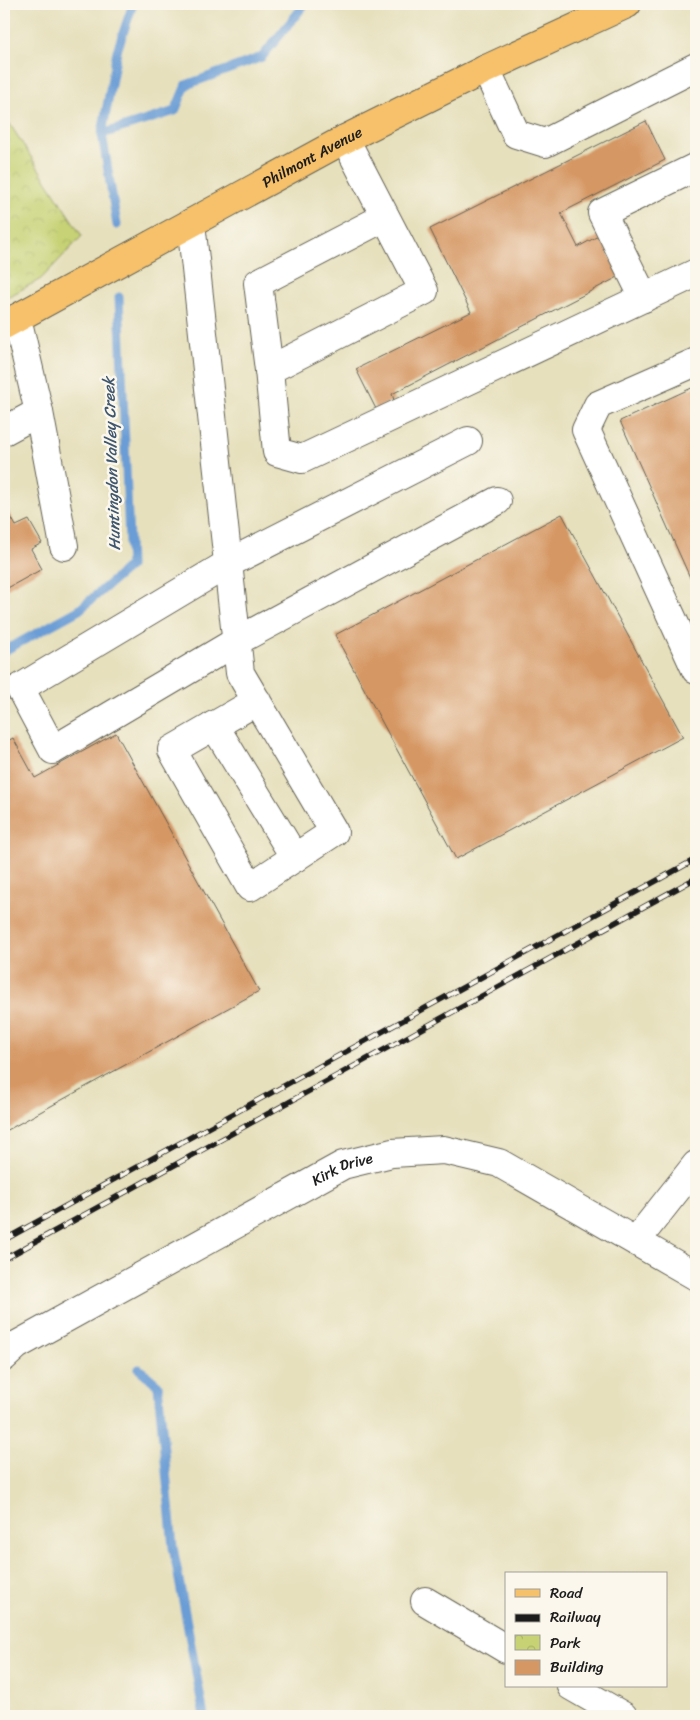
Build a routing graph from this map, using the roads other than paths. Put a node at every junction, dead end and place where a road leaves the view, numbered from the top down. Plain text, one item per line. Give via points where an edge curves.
1 (628, 4) edge
2 (696, 67) edge
3 (486, 69) junction
4 (345, 139) junction
5 (696, 167) edge
6 (384, 216) junction
7 (191, 223) junction
8 (696, 273) edge
9 (644, 298) junction
10 (10, 322) edge
11 (696, 362) edge
12 (268, 370) junction
13 (39, 412) junction
14 (4, 431) edge
15 (468, 441) dead end
16 (497, 501) dead end
17 (64, 546) dead end
18 (229, 563) junction
19 (237, 641) junction
20 (696, 670) edge
21 (257, 700) junction
22 (214, 725) junction
23 (295, 858) junction
24 (696, 1165) edge
25 (636, 1241) junction
26 (696, 1276) edge
27 (4, 1357) edge
28 (425, 1601) dead end
29 (505, 1648) edge
30 (574, 1688) edge
31 (623, 1716) edge

1 - 3 main road, Philmont Avenue
2 - 3 street via 545,143 516,134
3 - 4 main road, Philmont Avenue
4 - 6 street
4 - 7 main road, Philmont Avenue
5 - 9 street via 602,213
6 - 12 street via 258,283
6 - 12 street via 424,291
7 - 10 main road, Philmont Avenue
7 - 18 street
8 - 9 street
9 - 12 street via 302,459 278,452
10 - 13 street
11 - 20 street via 598,405 586,430
13 - 14 street
13 - 17 street
15 - 18 street
16 - 19 street
18 - 19 street
18 - 19 street via 20,688 53,750
19 - 21 street via 240,673
21 - 22 street
21 - 23 street via 334,832
22 - 23 street
22 - 23 street via 172,750 250,887
24 - 25 street
25 - 26 street, Kirk Drive
25 - 27 street, Kirk Drive via 500,1163 444,1150 392,1153 343,1165 16,1345
28 - 29 street
30 - 31 street

